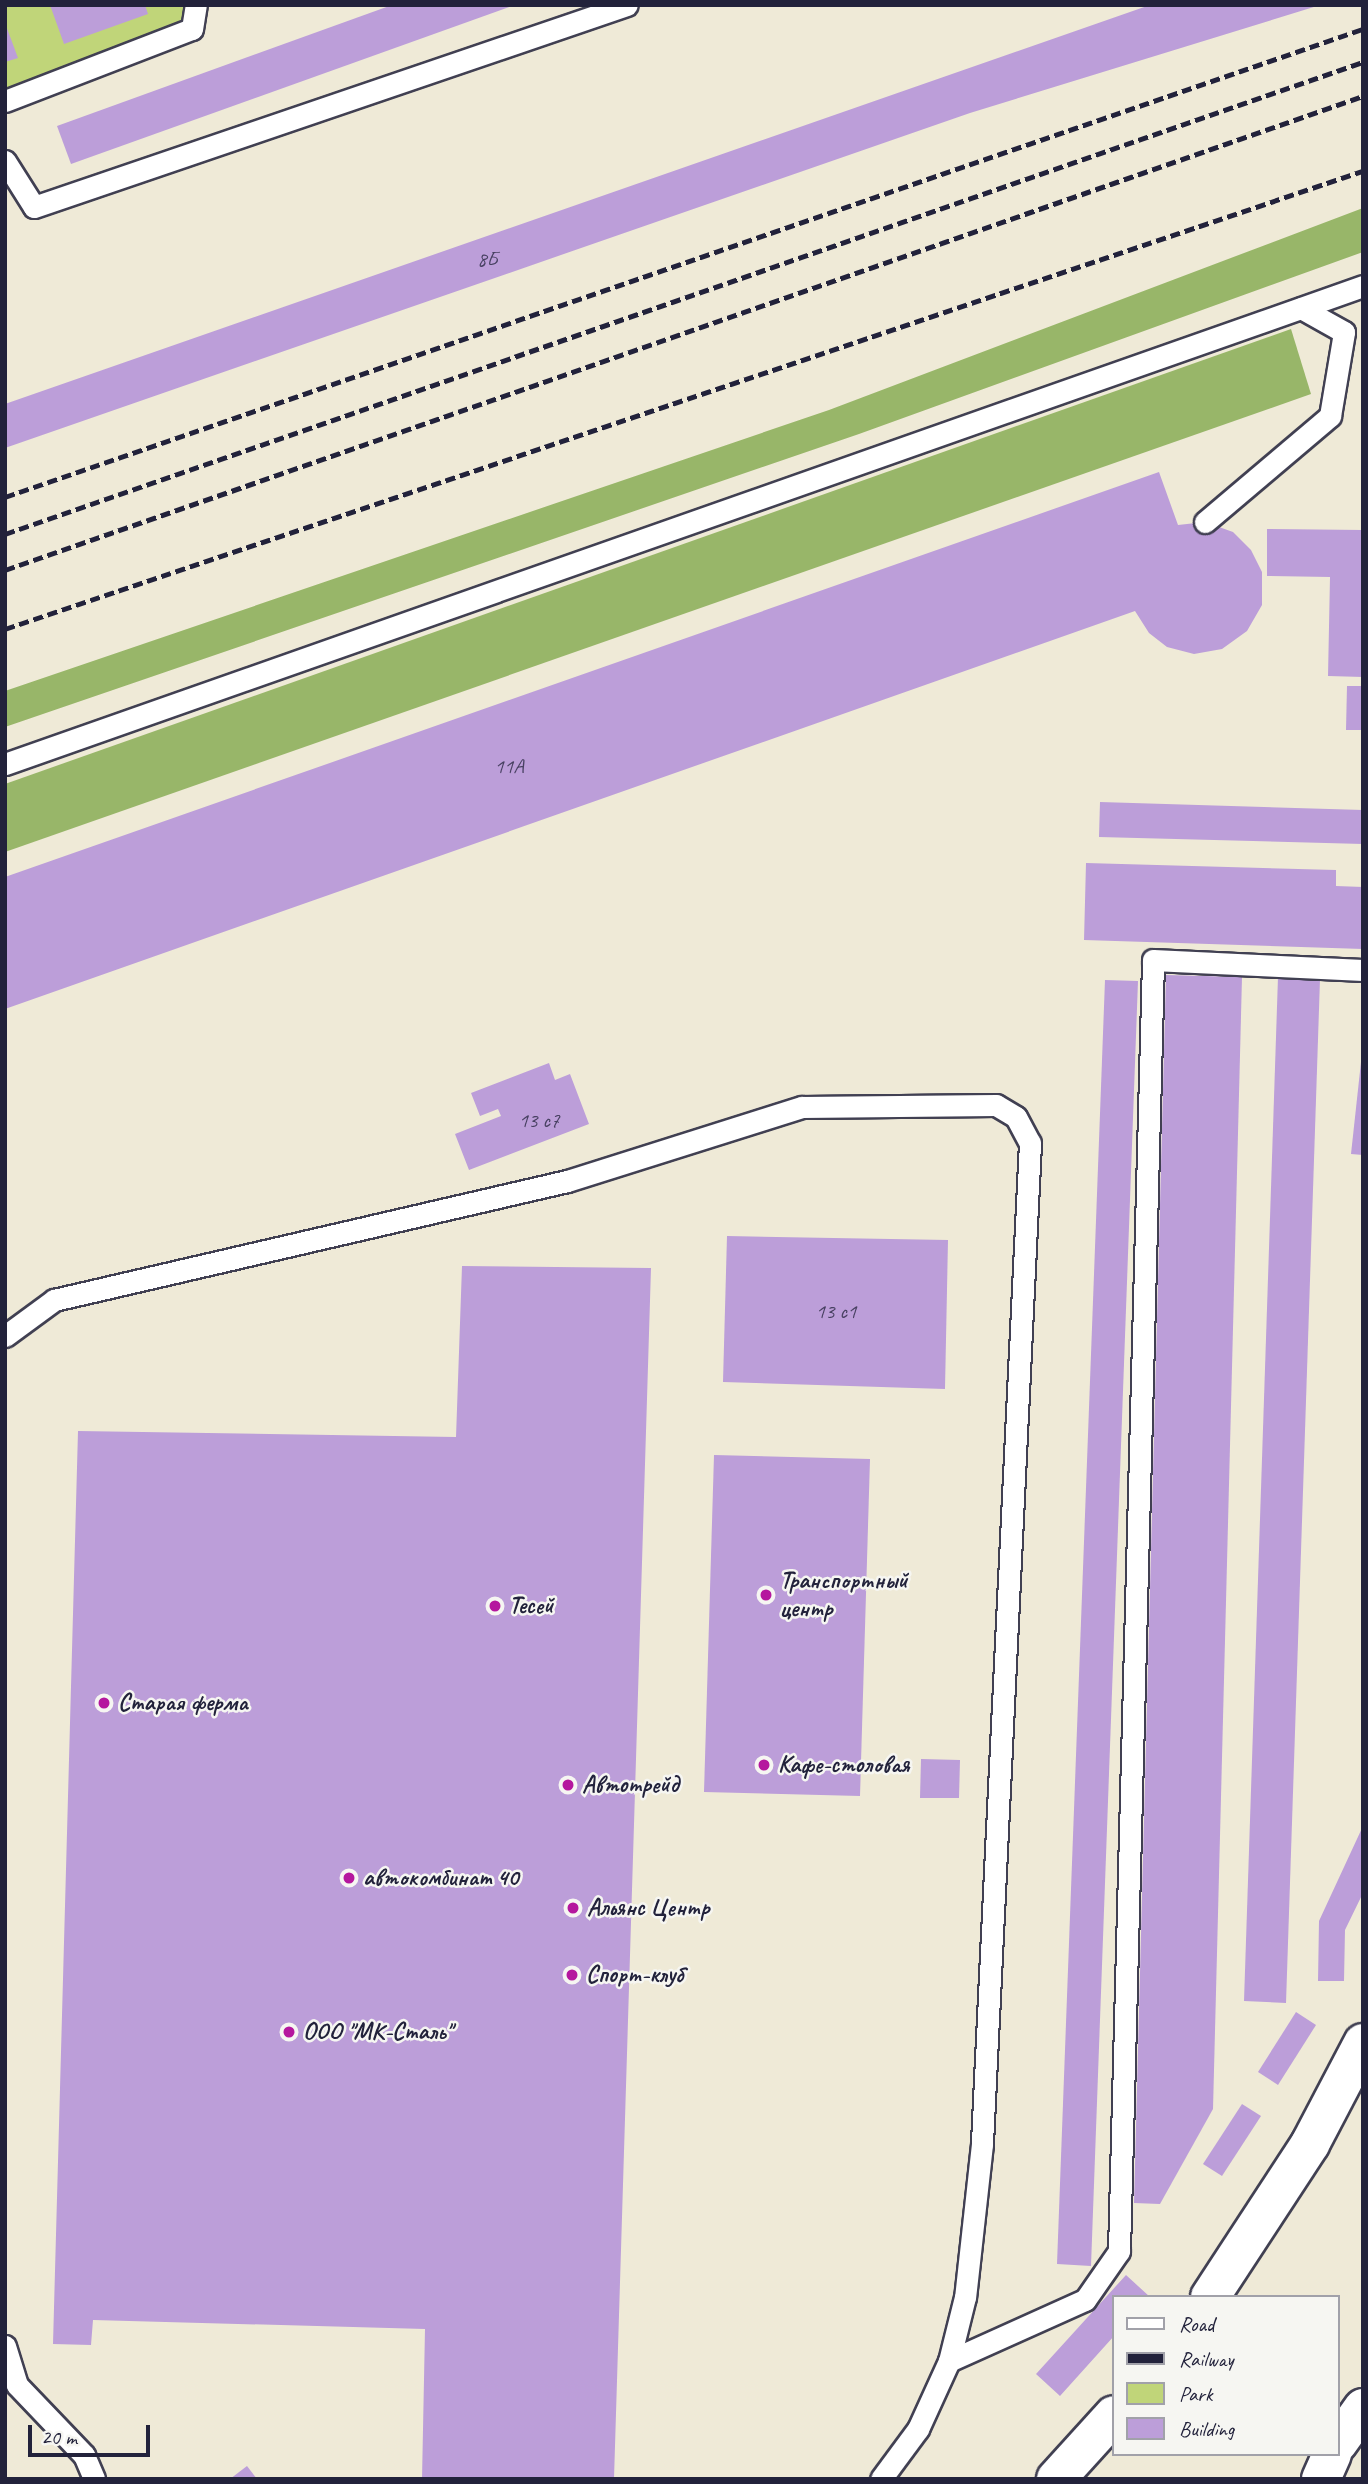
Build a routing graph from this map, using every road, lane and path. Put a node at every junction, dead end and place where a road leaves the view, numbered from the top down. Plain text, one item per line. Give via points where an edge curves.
1 (196, 5) edge
2 (627, 5) edge
3 (5, 101) edge
4 (5, 161) edge
5 (1363, 286) edge
6 (1301, 308) junction
7 (1205, 522) dead end
8 (5, 764) edge
9 (1363, 970) edge
10 (5, 1336) edge
11 (1363, 2043) edge
12 (1211, 2295) edge
13 (5, 2346) edge
14 (949, 2361) junction
15 (1363, 2408) edge
16 (1112, 2417) edge
17 (1340, 2440) edge
18 (1331, 2456) edge
19 (94, 2479) edge
20 (881, 2479) edge
21 (1056, 2479) edge
22 (1321, 2479) edge

1 - 3 lane via 192,29
2 - 4 lane via 34,206
5 - 6 lane
6 - 7 lane via 1344,331 1330,416
6 - 8 lane
9 - 14 lane via 1153,960 1119,2251 1085,2300
10 - 14 lane via 54,1300 567,1181 802,1107 996,1105 1016,1118 1030,1143 1001,1819 982,2144 965,2297
11 - 12 main road via 1310,2144
13 - 19 lane via 17,2385 85,2455
14 - 20 lane via 918,2428
15 - 17 main road
16 - 21 main road
18 - 22 main road

